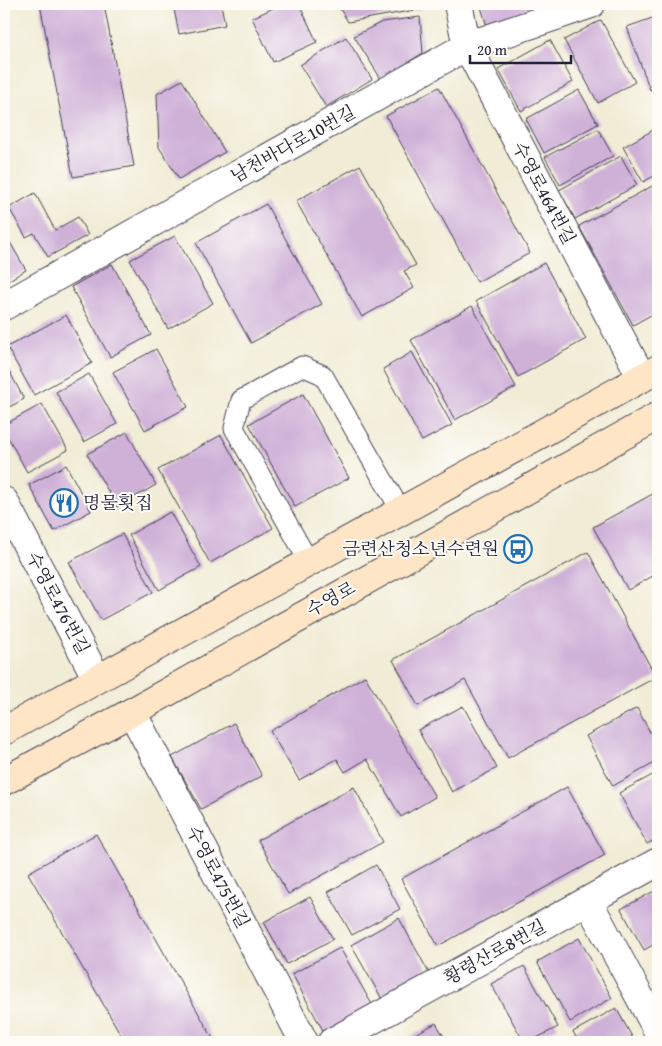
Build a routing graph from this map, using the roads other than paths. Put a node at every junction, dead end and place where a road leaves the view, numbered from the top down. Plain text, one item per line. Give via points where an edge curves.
1 (458, 4) edge
2 (591, 4) edge
3 (467, 46) junction
4 (4, 306) edge
5 (650, 374) edge
6 (658, 410) edge
7 (658, 416) edge
8 (4, 501) edge
9 (401, 511) junction
10 (309, 562) junction
11 (97, 679) junction
12 (132, 712) junction
13 (4, 731) edge
14 (4, 781) edge
15 (658, 862) edge
16 (588, 902) junction
17 (658, 1031) edge
18 (304, 1042) edge
19 (332, 1042) edge

1 - 3 street, 수영로464번길
2 - 3 street, 남천바다로10번길
3 - 4 street, 남천바다로10번길
3 - 5 street, 수영로464번길
5 - 6 main road
5 - 9 main road
7 - 12 main road, 수영로
8 - 11 street, 수영로476번길
9 - 10 main road
9 - 10 lane via 323,375 302,366 242,400 234,428
10 - 11 main road
11 - 13 main road
12 - 14 main road, 수영로
12 - 18 street, 수영로475번길
15 - 16 street, 황령산로8번길
16 - 17 street
16 - 19 street, 황령산로8번길

